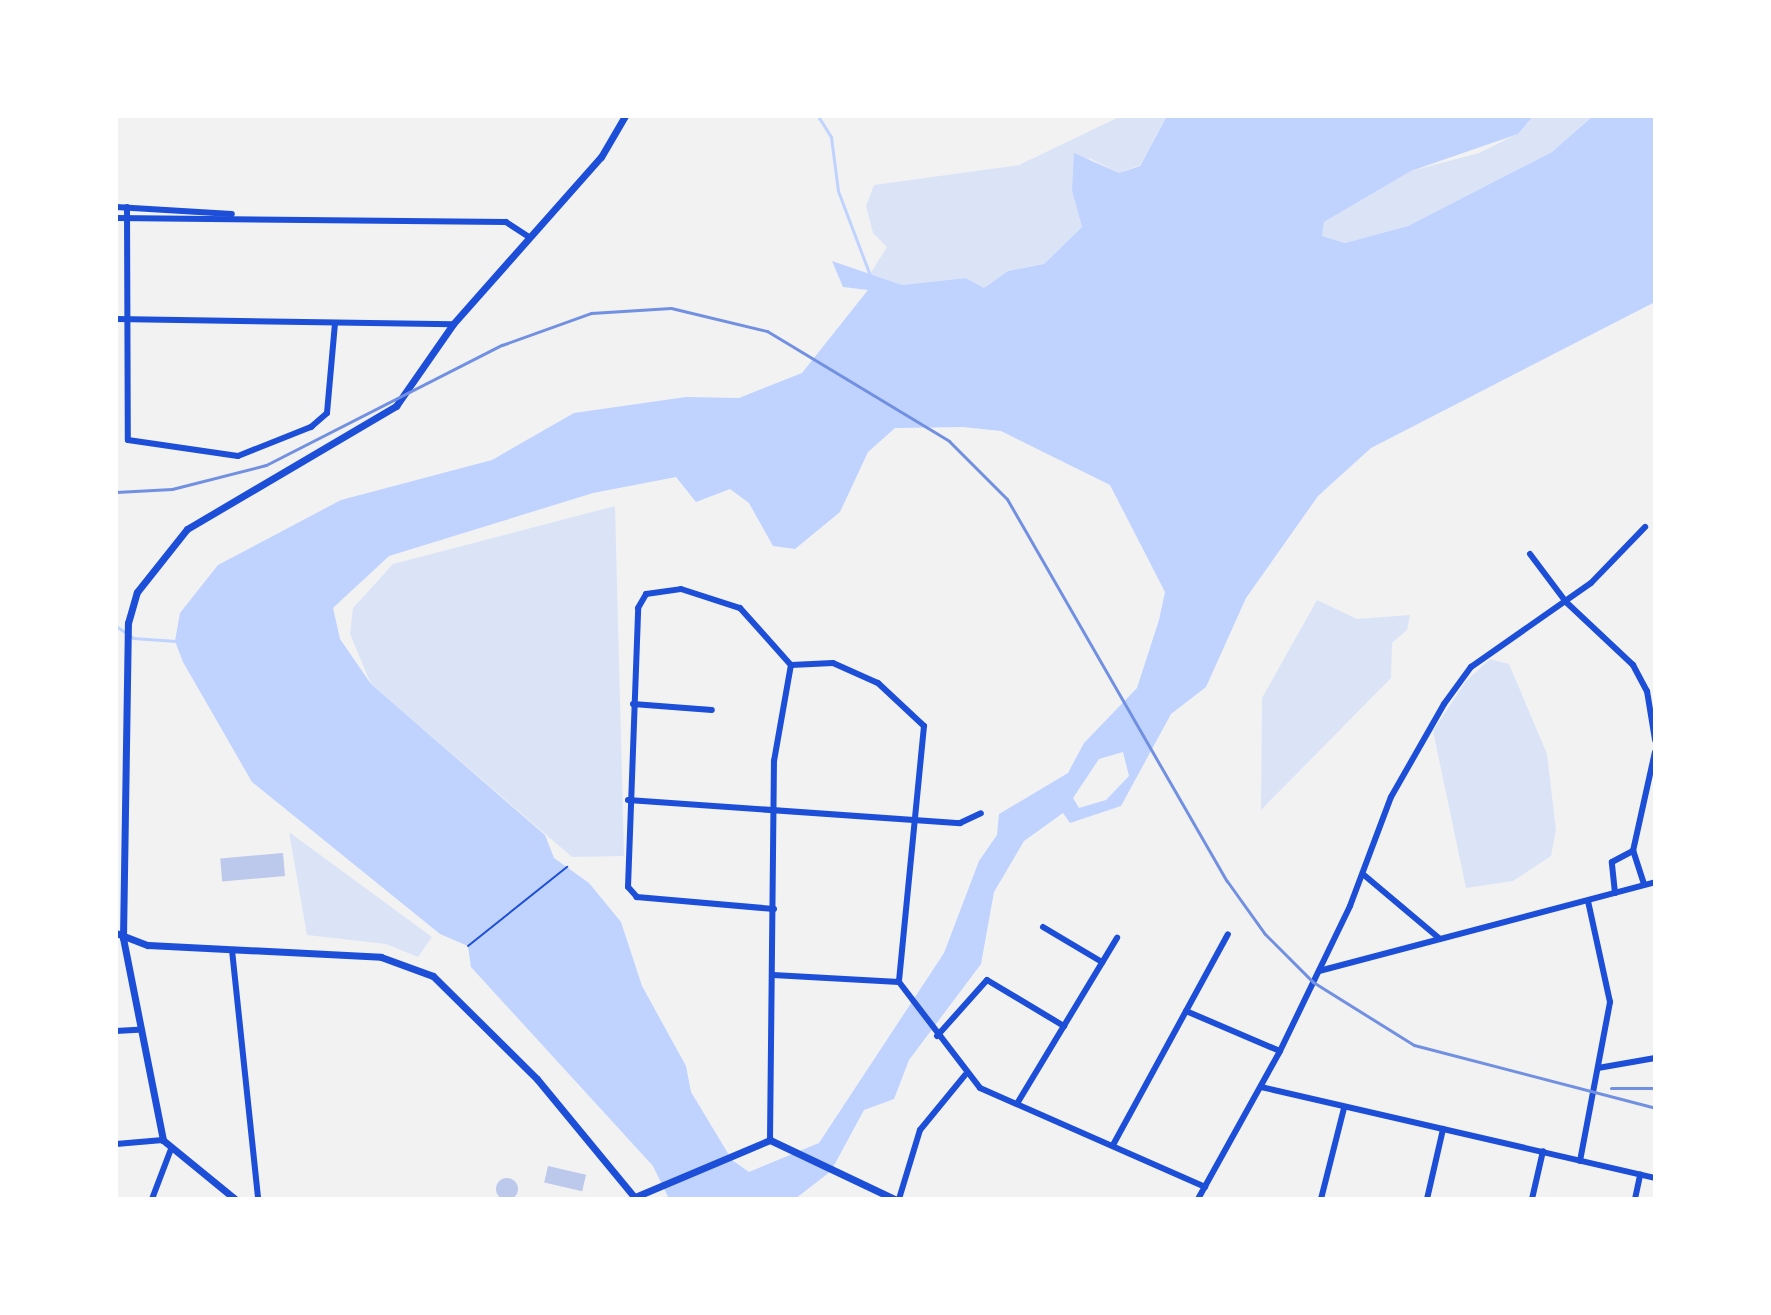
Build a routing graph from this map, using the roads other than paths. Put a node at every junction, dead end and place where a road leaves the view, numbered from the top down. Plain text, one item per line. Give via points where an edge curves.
1 (625, 116) edge
2 (116, 207) edge
3 (127, 207) junction
4 (127, 217) junction
5 (251, 217) junction
6 (116, 218) edge
7 (529, 237) junction
8 (116, 319) edge
9 (125, 319) junction
10 (335, 324) junction
11 (453, 324) junction
12 (1645, 527) dead end
13 (1530, 554) dead end
14 (1566, 602) junction
15 (791, 665) junction
16 (633, 704) junction
17 (712, 710) dead end
18 (1655, 740) edge
19 (1655, 752) edge
20 (628, 800) junction
21 (772, 812) junction
22 (981, 813) dead end
23 (917, 820) junction
24 (1633, 851) junction
25 (1364, 875) junction
26 (1655, 882) edge
27 (1644, 884) junction
28 (1615, 893) junction
29 (1588, 901) junction
30 (774, 909) junction
31 (1043, 927) dead end
32 (1228, 934) dead end
33 (119, 936) edge
34 (1117, 938) dead end
35 (1440, 939) junction
36 (232, 950) junction
37 (1102, 962) junction
38 (1319, 971) junction
39 (773, 975) junction
40 (899, 982) junction
41 (1186, 1011) junction
42 (1064, 1026) junction
43 (138, 1030) junction
44 (116, 1031) edge
45 (937, 1036) junction
46 (1280, 1051) junction
47 (1655, 1058) edge
48 (1598, 1068) junction
49 (965, 1075) junction
50 (1261, 1087) junction
51 (1018, 1102) junction
52 (1344, 1108) junction
53 (1443, 1129) junction
54 (163, 1140) junction
55 (770, 1140) junction
56 (116, 1144) edge
57 (1113, 1145) junction
58 (171, 1149) junction
59 (1543, 1151) junction
60 (1580, 1161) junction
61 (1640, 1175) junction
62 (1655, 1178) edge
63 (1205, 1187) junction
64 (635, 1198) edge
65 (152, 1199) edge
66 (235, 1199) edge
67 (258, 1199) edge
68 (896, 1199) edge
69 (1198, 1199) edge
70 (1321, 1199) edge
71 (1427, 1199) edge
72 (1532, 1199) edge
73 (1635, 1199) edge

1 - 7 street via 601,157
2 - 3 street
3 - 4 street
3 - 5 street
4 - 5 street
4 - 6 street
4 - 9 street
5 - 7 street via 506,222
7 - 11 street
8 - 9 street
9 - 10 street
9 - 10 street via 128,440 238,456 311,427 327,413
10 - 11 street
11 - 33 street via 382,418 187,529 137,592 128,623
12 - 14 street via 1623,556
13 - 14 street
14 - 18 street via 1633,665 1647,691
14 - 25 street via 1471,667 1391,797
15 - 16 street via 740,608 681,589 646,594 638,608
15 - 21 street
15 - 23 street via 833,663 878,683 924,726
16 - 17 street
16 - 20 street
19 - 24 street
20 - 21 street
20 - 30 street via 628,887 637,897
21 - 23 street
21 - 30 street
22 - 23 street via 960,823
23 - 40 street
24 - 27 street
24 - 28 street via 1612,862
25 - 35 street
25 - 38 street
26 - 27 street
27 - 28 street
28 - 29 street
29 - 35 street
29 - 48 street via 1610,1002
30 - 39 street
31 - 37 street
32 - 41 street
33 - 36 street
33 - 43 street
34 - 37 street
35 - 38 street
36 - 64 street via 381,957 433,976 537,1079
36 - 67 street
37 - 42 street
38 - 46 street
39 - 40 street
39 - 55 street
40 - 45 street
41 - 46 street
41 - 57 street
42 - 45 street via 987,980
42 - 51 street
43 - 44 street
43 - 54 street
45 - 49 street
46 - 50 street
47 - 48 street
48 - 60 street
49 - 51 street
49 - 68 street via 920,1130
50 - 52 street
50 - 63 street
51 - 57 street
52 - 53 street
52 - 70 street
53 - 59 street
53 - 71 street
54 - 56 street
54 - 58 street
55 - 64 street via 734,1150
55 - 68 street
57 - 63 street
58 - 65 street
58 - 66 street
59 - 60 street
59 - 72 street
60 - 61 street
61 - 62 street
61 - 73 street
63 - 69 street

